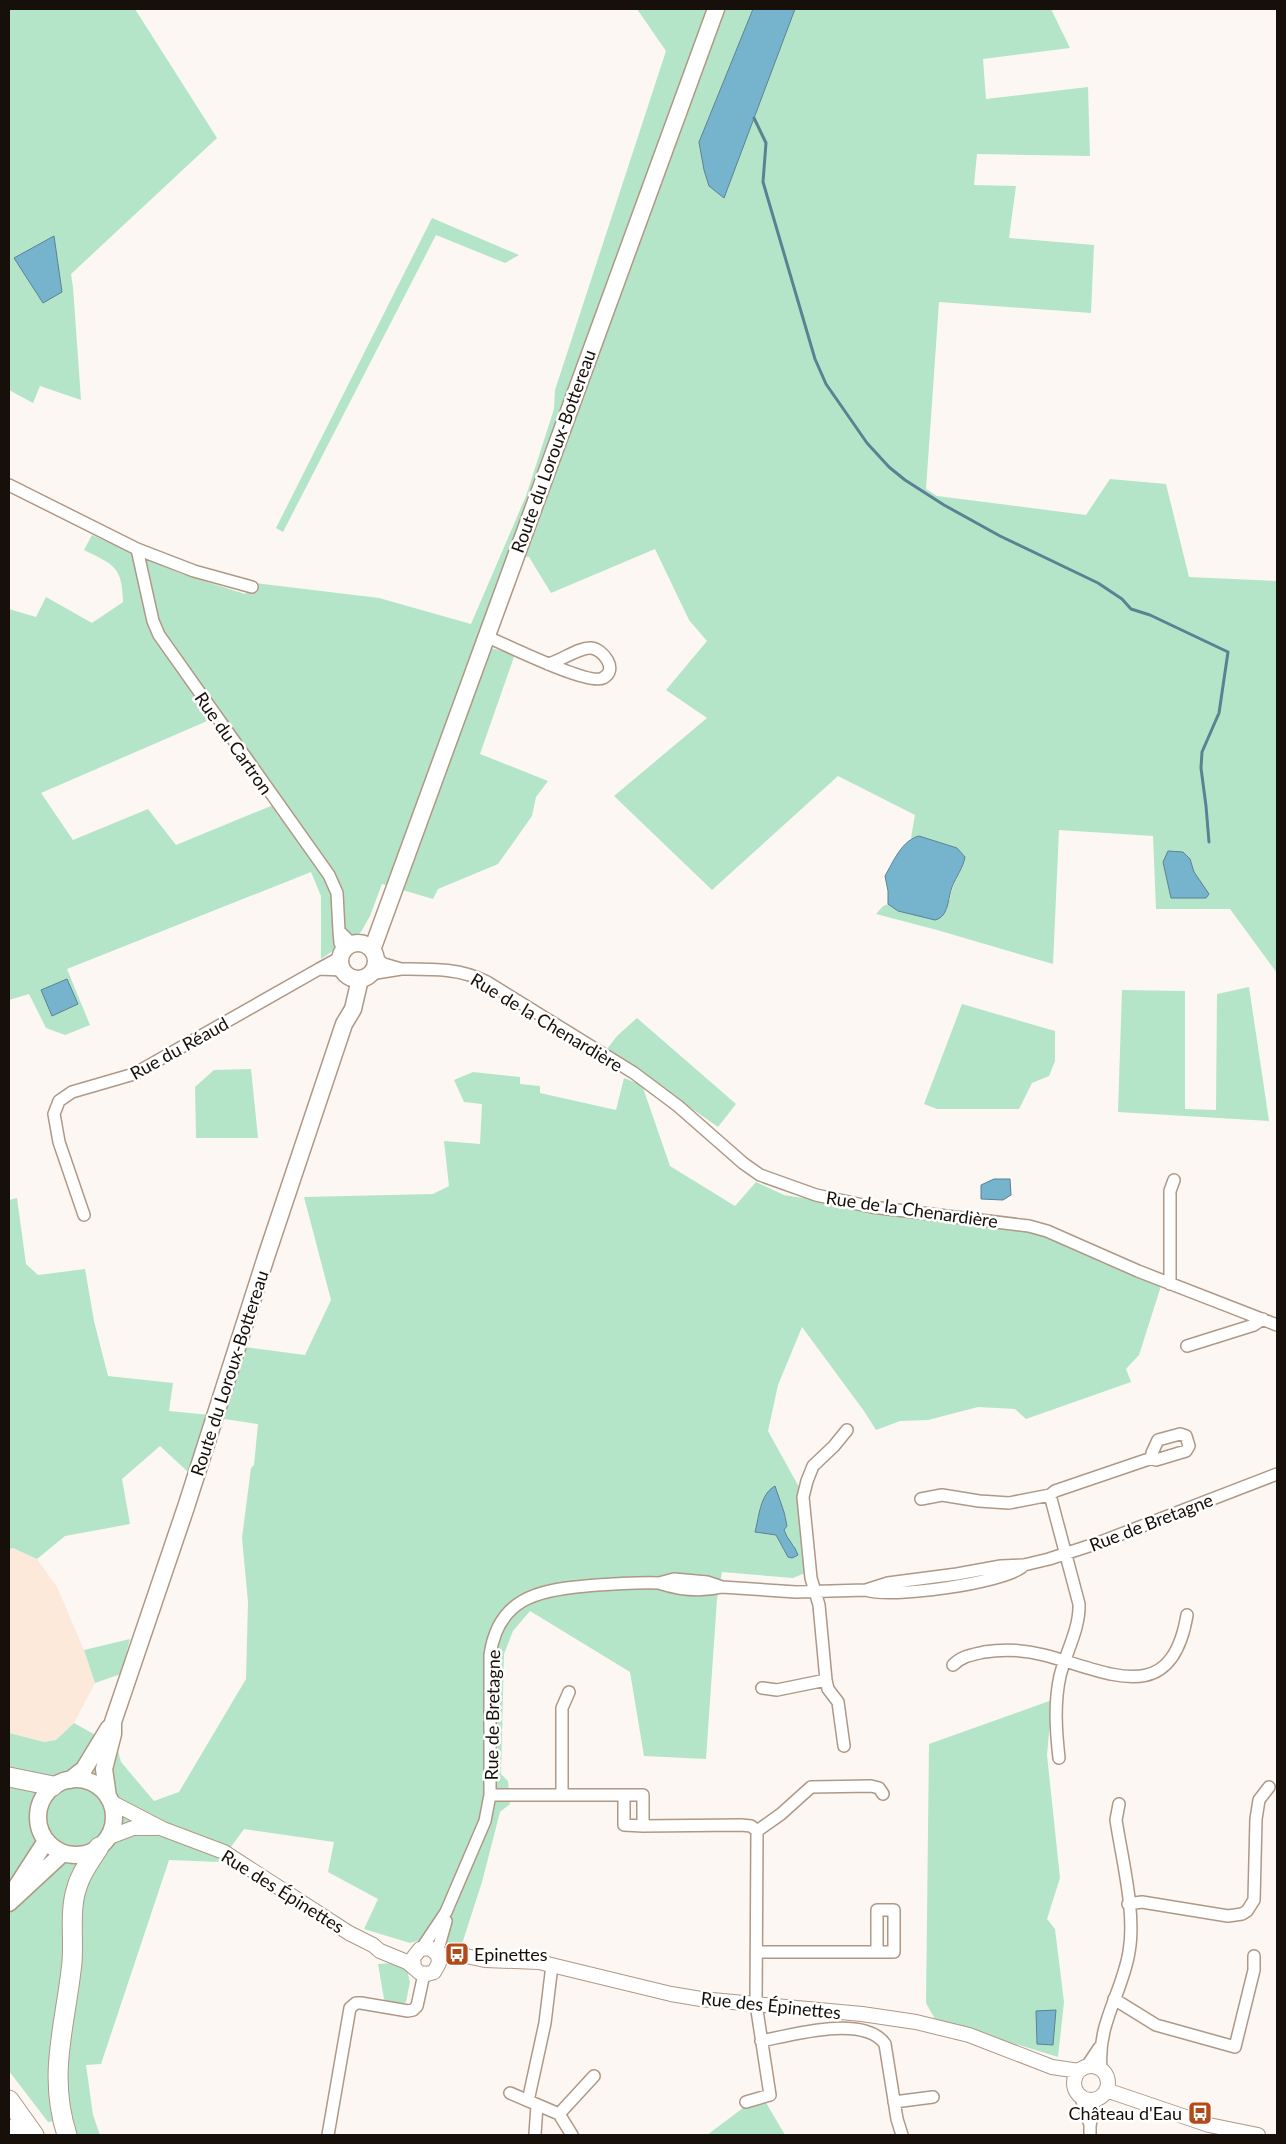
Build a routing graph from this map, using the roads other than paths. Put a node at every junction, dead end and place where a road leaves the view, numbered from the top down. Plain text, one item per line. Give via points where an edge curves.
1 (716, 9) edge
2 (9, 485) edge
3 (137, 549) junction
4 (252, 588) dead end
5 (485, 636) junction
6 (548, 664) junction
7 (357, 960) junction
8 (1174, 1180) dead end
9 (84, 1215) dead end
10 (1170, 1284) junction
11 (1263, 1319) junction
12 (1277, 1325) edge
13 (1187, 1346) dead end
14 (847, 1430) dead end
15 (1152, 1458) dead end
16 (1277, 1474) edge
17 (1050, 1494) junction
18 (920, 1499) dead end
19 (1066, 1554) junction
20 (816, 1592) junction
21 (1187, 1614) dead end
22 (1064, 1661) junction
23 (953, 1666) dead end
24 (826, 1680) junction
25 (762, 1688) dead end
26 (569, 1692) dead end
27 (113, 1722) junction
28 (844, 1746) dead end
29 (1059, 1758) dead end
30 (9, 1777) edge
31 (62, 1783) junction
32 (1269, 1787) dead end
33 (883, 1794) dead end
34 (490, 1795) junction
35 (562, 1795) junction
36 (624, 1795) junction
37 (109, 1800) junction
38 (1119, 1804) dead end
39 (643, 1826) junction
40 (163, 1829) junction
41 (757, 1831) junction
42 (46, 1840) junction
43 (103, 1843) junction
44 (64, 1853) junction
45 (9, 1901) edge
46 (1128, 1904) junction
47 (446, 1912) junction
48 (373, 1945) junction
49 (420, 1949) junction
50 (756, 1952) junction
51 (877, 1952) dead end
52 (1254, 1956) dead end
53 (438, 1958) junction
54 (552, 1965) junction
55 (419, 1971) junction
56 (1114, 1999) junction
57 (756, 2004) junction
58 (761, 2041) junction
59 (594, 2076) dead end
60 (1084, 2077) junction
61 (510, 2093) dead end
62 (1101, 2095) junction
63 (933, 2097) dead end
64 (9, 2100) edge
65 (746, 2102) dead end
66 (894, 2102) junction
67 (533, 2103) junction
68 (559, 2114) junction
69 (9, 2129) edge
70 (1090, 2131) edge
71 (535, 2134) dead end
72 (13, 2135) edge
73 (34, 2135) edge
74 (67, 2135) edge
75 (328, 2135) edge
76 (572, 2135) edge
77 (902, 2135) edge
78 (1258, 2135) edge

1 - 5 main road, Route du Loroux-Bottereau
2 - 3 street
3 - 4 street via 194,571
3 - 7 street, Rue du Cartron via 159,635 329,875 337,893 339,931
5 - 6 street
5 - 7 main road, Route du Loroux-Bottereau via 386,912
6 - 6 street via 594,680 607,676 609,668 608,659 600,650 590,648
7 - 9 street, Rue du Réaud via 319,969 134,1074 72,1092 59,1101 54,1114 59,1142
7 - 10 street, Rue de la Chenardière via 401,969 447,970 474,975 634,1073 760,1176 816,1195 872,1207 1029,1226
7 - 27 main road, Route du Loroux-Bottereau via 353,1009 344,1024
8 - 10 street via 1170,1191
10 - 11 street, Rue de la Chenardière
11 - 12 street, Rue de la Chenardière
11 - 13 street via 1254,1325
14 - 20 street via 813,1466 804,1488 811,1578
15 - 17 street
16 - 19 street, Rue de Bretagne
17 - 18 street via 1008,1503 942,1495
17 - 19 street
19 - 20 street, Rue de Bretagne via 1024,1565 888,1583 866,1590
19 - 22 street via 1079,1612
20 - 24 street
20 - 34 street, Rue de Bretagne via 722,1587 707,1582 674,1580 548,1590 523,1600 505,1616 490,1655
21 - 22 street via 1175,1652 1164,1666 1149,1675 1124,1677
22 - 23 street via 1024,1652 998,1651 968,1656
22 - 29 street via 1056,1706
24 - 25 street via 777,1690
24 - 28 street via 828,1689 838,1702
26 - 35 street via 562,1708
27 - 31 main road, Route du Loroux-Bottereau via 84,1770
27 - 37 main road, Route du Loroux-Bottereau via 104,1769
30 - 31 highway
31 - 37 main road via 91,1782
31 - 42 main road via 42,1800 38,1810 39,1827
32 - 46 street via 1259,1800 1254,1900 1247,1911 1228,1916 1142,1902
33 - 41 street via 871,1786 811,1787
34 - 35 street
34 - 47 street, Rue de Bretagne via 482,1831
35 - 36 street
36 - 39 street via 624,1825
36 - 39 street via 643,1795
37 - 40 street, Rue des Épinettes
37 - 43 main road via 114,1818
38 - 46 street via 1116,1820
39 - 41 street via 741,1825 751,1826
40 - 43 street, Rue des Épinettes via 133,1828
40 - 48 street, Rue des Épinettes via 224,1852 342,1929
41 - 50 street
42 - 44 main road
42 - 45 main road
43 - 44 main road via 80,1855
43 - 74 highway via 82,1874 74,1904 70,1976 57,2074 60,2109
44 - 45 main road
46 - 56 street via 1129,1954
47 - 49 street, Rue de Bretagne
47 - 53 street, Rue de Bretagne
48 - 49 street, Rue des Épinettes
48 - 55 street, Rue des Épinettes
49 - 53 street via 430,1948
49 - 55 street via 413,1958
50 - 51 street
50 - 57 street
52 - 56 street via 1254,1970 1235,2047 1156,2025
53 - 54 street, Rue des Épinettes via 466,1964 485,1960 526,1960
53 - 55 street via 431,1973
54 - 57 street, Rue des Épinettes via 671,1994
54 - 67 street
55 - 75 street via 414,2010 361,2003 350,2008
56 - 60 street via 1100,2046
57 - 58 street
57 - 60 street, Rue des Épinettes via 916,2022 977,2038
58 - 65 street via 770,2095
58 - 66 street via 824,2029 857,2030 880,2037
59 - 68 street
60 - 62 street via 1088,2099
60 - 62 street via 1107,2079
60 - 70 street
61 - 67 street
62 - 70 street
62 - 78 street
63 - 66 street
64 - 73 highway
66 - 77 street
67 - 68 street
67 - 71 street
68 - 76 street
69 - 72 highway

